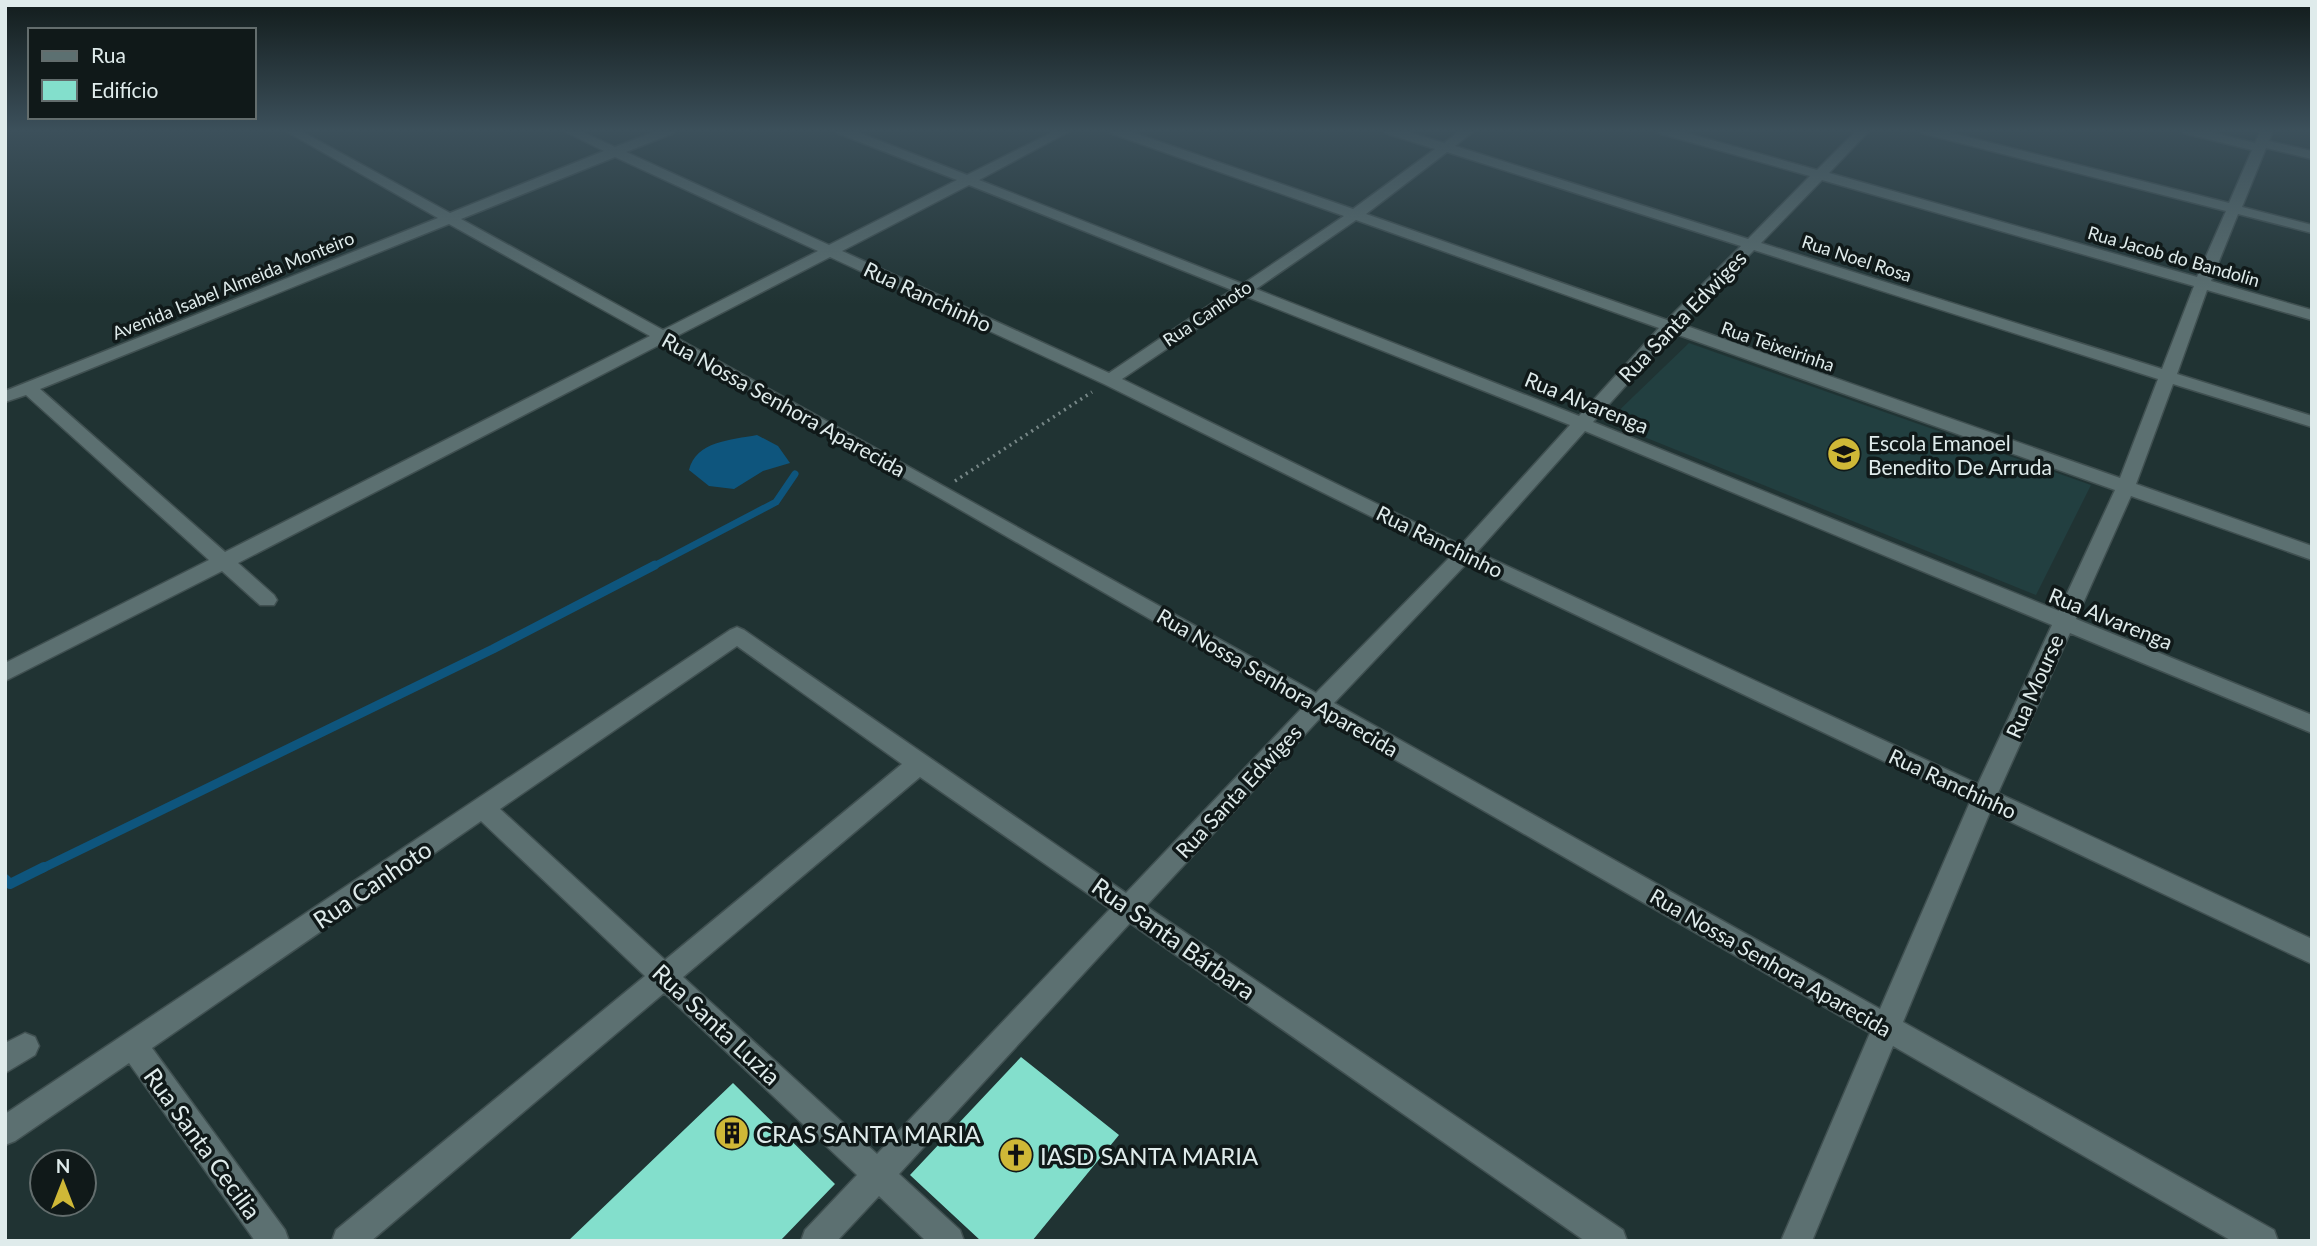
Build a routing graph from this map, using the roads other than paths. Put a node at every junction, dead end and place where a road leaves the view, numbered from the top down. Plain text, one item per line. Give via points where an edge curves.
1 (396, 188) edge
2 (526, 188) edge
3 (696, 188) edge
4 (951, 188) edge
5 (988, 188) edge
6 (1282, 188) edge
7 (1389, 188) edge
8 (1575, 188) edge
9 (1806, 188) edge
10 (1865, 188) edge
11 (2152, 188) edge
12 (2242, 188) edge
13 (2233, 209) junction
14 (1356, 214) junction
15 (452, 219) junction
16 (2312, 229) edge
17 (1752, 245) junction
18 (829, 250) junction
19 (2202, 284) junction
20 (1242, 289) junction
21 (2312, 315) edge
22 (1668, 328) junction
23 (663, 338) junction
24 (2167, 378) junction
25 (1110, 380) junction
26 (28, 387) junction
27 (5, 397) edge
28 (2312, 422) edge
29 (1580, 423) junction
30 (2126, 487) junction
31 (2312, 553) edge
32 (1464, 554) junction
33 (224, 562) junction
34 (267, 600) dead end
35 (2063, 623) junction
36 (737, 635) joint
37 (5, 673) edge
38 (1318, 705) junction
39 (2312, 723) edge
40 (919, 764) junction
41 (1984, 797) junction
42 (484, 809) junction
43 (1130, 907) junction
44 (2312, 952) edge
45 (665, 975) junction
46 (1886, 1027) junction
47 (133, 1045) junction
48 (5, 1131) edge
49 (879, 1175) junction
50 (274, 1241) edge
51 (347, 1241) edge
52 (816, 1241) edge
53 (949, 1241) edge
54 (1612, 1241) edge
55 (1796, 1241) edge
56 (2263, 1241) edge

1 - 15 street, Rua Nossa Senhora Aparecida
2 - 15 street, Avenida Isabel Almeida Monteiro
3 - 18 street, Rua Ranchinho
4 - 18 street
5 - 20 street, Rua Alvarenga
6 - 14 street, Rua Teixeirinha
7 - 14 street, Rua Canhoto
8 - 17 street, Rua Noel Rosa
9 - 17 street, Rua Santa Edwiges
10 - 19 street, Rua Jacob do Bandolin
11 - 13 street
12 - 13 street, Rua Mourse
13 - 16 street
13 - 19 street, Rua Mourse
14 - 20 street, Rua Canhoto
14 - 22 street, Rua Teixeirinha
15 - 23 street, Rua Nossa Senhora Aparecida
15 - 26 street, Avenida Isabel Almeida Monteiro
17 - 22 street, Rua Santa Edwiges
17 - 24 street, Rua Noel Rosa
18 - 23 street
18 - 25 street, Rua Ranchinho
19 - 21 street, Rua Jacob do Bandolin
19 - 24 street, Rua Mourse
20 - 25 street, Rua Canhoto
20 - 29 street, Rua Alvarenga
22 - 29 street, Rua Santa Edwiges
22 - 30 street, Rua Teixeirinha
23 - 33 street
23 - 38 street, Rua Nossa Senhora Aparecida
24 - 28 street, Rua Noel Rosa
24 - 30 street, Rua Mourse
25 - 32 street, Rua Ranchinho
26 - 27 street, Avenida Isabel Almeida Monteiro
26 - 33 street
29 - 32 street, Rua Santa Edwiges
29 - 35 street, Rua Alvarenga
30 - 31 street, Rua Teixeirinha
30 - 35 street, Rua Mourse
32 - 38 street, Rua Santa Edwiges
32 - 41 street, Rua Ranchinho
33 - 34 street
33 - 37 street
35 - 39 street, Rua Alvarenga
35 - 41 street, Rua Mourse
36 - 40 street, Rua Santa Bárbara
36 - 42 street, Rua Canhoto
38 - 43 street, Rua Santa Edwiges
38 - 46 street, Rua Nossa Senhora Aparecida
40 - 43 street, Rua Santa Bárbara
40 - 45 street
41 - 44 street, Rua Ranchinho
41 - 46 street, Rua Mourse
42 - 45 street, Rua Santa Luzia
42 - 47 street, Rua Canhoto
43 - 49 street, Rua Santa Edwiges
43 - 54 street, Rua Santa Bárbara
45 - 49 street, Rua Santa Luzia
45 - 51 street
46 - 55 street, Rua Mourse
46 - 56 street, Rua Nossa Senhora Aparecida
47 - 48 street, Rua Canhoto
47 - 50 street, Rua Santa Cecilia
49 - 52 street, Rua Santa Edwiges
49 - 53 street, Rua Santa Luzia

